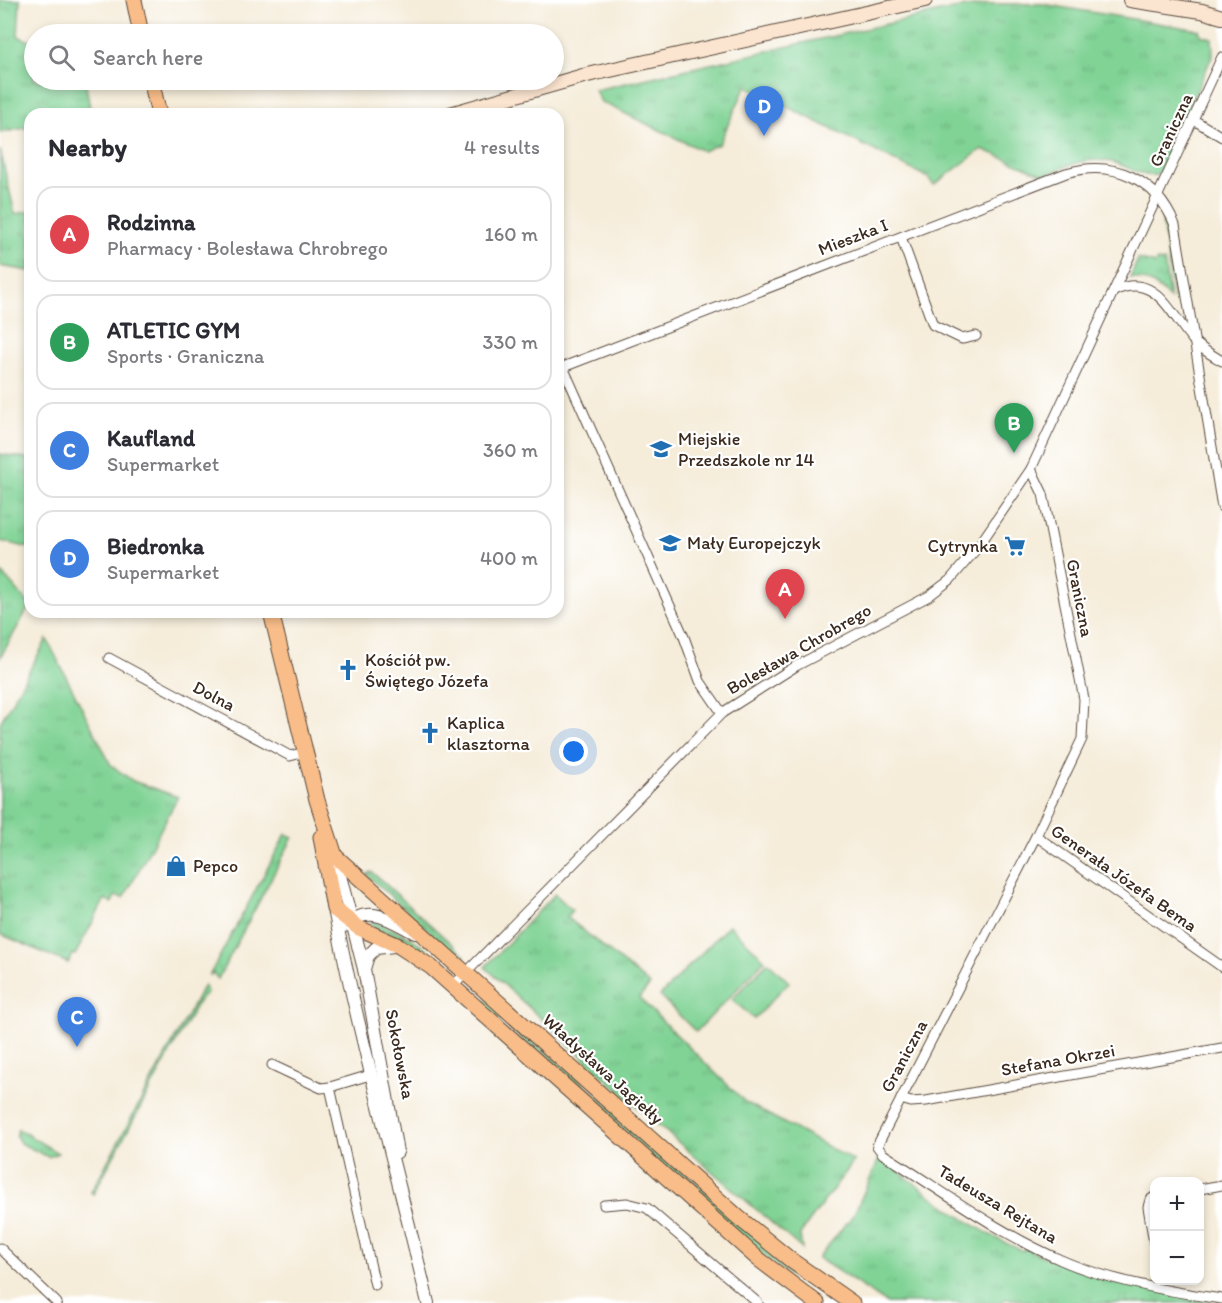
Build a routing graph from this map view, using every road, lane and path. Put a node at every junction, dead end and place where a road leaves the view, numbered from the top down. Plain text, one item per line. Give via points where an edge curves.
1 (134, 0) edge
2 (925, 0) edge
3 (1130, 0) edge
4 (1222, 17) edge
5 (139, 24) edge
6 (1222, 57) edge
7 (564, 82) edge
8 (153, 90) edge
9 (535, 90) edge
10 (158, 108) edge
11 (471, 108) edge
12 (1194, 120) junction
13 (1222, 137) edge
14 (1159, 196) junction
15 (901, 237) junction
16 (1114, 291) junction
17 (976, 336) dead end
18 (1193, 341) junction
19 (1222, 361) edge
20 (564, 367) edge
21 (564, 375) edge
22 (1030, 469) junction
23 (1222, 507) edge
24 (272, 618) edge
25 (109, 658) dead end
26 (722, 713) junction
27 (306, 752) junction
28 (320, 810) junction
29 (1036, 836) junction
30 (335, 856) junction
31 (334, 909) junction
32 (350, 921) junction
33 (339, 938) junction
34 (435, 944) junction
35 (399, 946) junction
36 (1222, 967) edge
37 (364, 969) junction
38 (466, 972) junction
39 (453, 986) junction
40 (1222, 1048) edge
41 (272, 1065) dead end
42 (370, 1075) junction
43 (330, 1087) junction
44 (901, 1099) junction
45 (877, 1141) joint
46 (1222, 1185) edge
47 (1204, 1188) edge
48 (403, 1195) junction
49 (1150, 1200) edge
50 (604, 1205) dead end
51 (1150, 1217) edge
52 (0, 1248) edge
53 (1150, 1281) edge
54 (375, 1285) dead end
55 (1166, 1285) edge
56 (1222, 1299) edge
57 (50, 1301) edge
58 (428, 1303) edge
59 (758, 1303) edge
60 (818, 1303) edge
61 (852, 1303) edge

1 - 5 main road
2 - 7 main road
3 - 4 main road
6 - 12 street, Graniczna
8 - 10 main road
9 - 11 main road
12 - 13 street
12 - 14 street, Graniczna
14 - 15 street, Mieszka I via 1147,184 1120,172 1083,168
14 - 16 street, Graniczna
14 - 18 street via 1175,225
15 - 17 street via 933,326 962,339
15 - 20 street, Mieszka I
16 - 18 street via 1126,286 1153,291
16 - 22 street, Graniczna
18 - 19 street
18 - 23 street
21 - 26 street via 684,637 700,681
22 - 26 street, Bolesława Chrobrego via 1003,513 950,579 929,596 796,666
22 - 29 street, Graniczna via 1043,494 1084,699 1084,721 1075,758
24 - 27 main road, Sokołowska
25 - 27 street, Dolna via 290,756
26 - 38 street, Bolesława Chrobrego
27 - 28 main road, Sokołowska
28 - 30 main road, Sokołowska
28 - 31 main road, Sokołowska via 322,846
29 - 36 street, Generała Józefa Bema
29 - 44 street, Graniczna
30 - 32 street, Sokołowska
30 - 34 main road, Władysława Jagiełły
31 - 32 main road
31 - 33 street, Sokołowska
32 - 33 street
32 - 34 street via 363,913 375,914
32 - 35 main road
32 - 37 street, Sokołowska
33 - 42 street, Sokołowska
34 - 38 main road, Władysława Jagiełły
35 - 37 street via 376,948
35 - 39 main road
37 - 48 street, Sokołowska
38 - 39 street, Bolesława Chrobrego
38 - 61 main road, Władysława Jagiełły via 739,1218 792,1262
39 - 60 main road via 749,1251
40 - 44 street, Stefana Okrzei via 926,1101
41 - 43 street via 321,1088
42 - 43 street
42 - 48 street, Sokołowska
43 - 54 street
44 - 45 street, Graniczna
45 - 53 street, Tadeusza Rejtana via 883,1154 1017,1238 1062,1261
46 - 47 street
48 - 58 street, Sokołowska
49 - 51 street
50 - 59 street via 627,1203 646,1208
52 - 57 street
55 - 56 street, Tadeusza Rejtana

